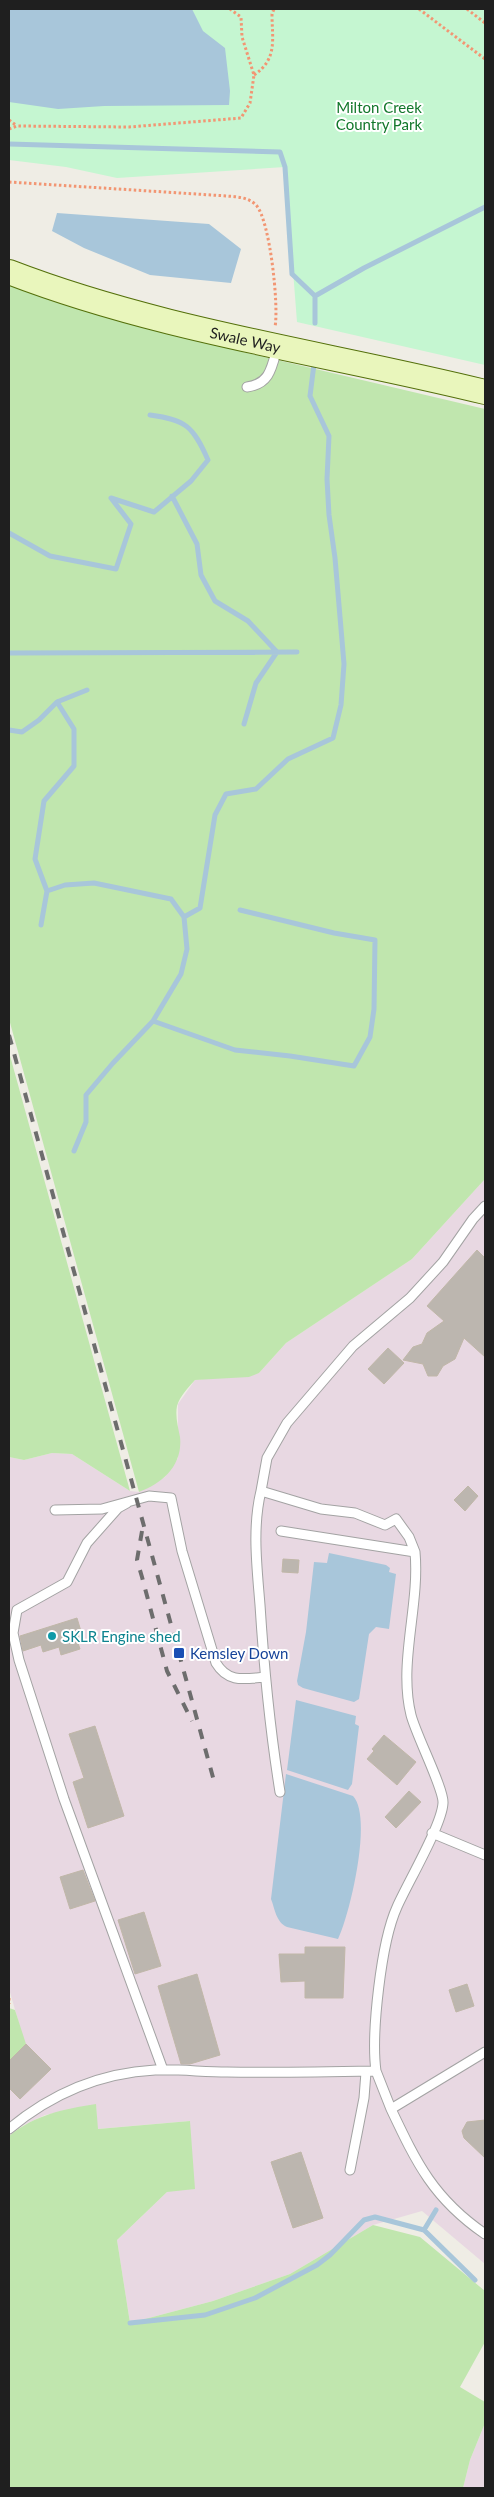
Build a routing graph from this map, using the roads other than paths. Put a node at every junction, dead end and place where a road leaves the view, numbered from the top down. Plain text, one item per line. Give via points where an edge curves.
1 (9, 272) edge
2 (274, 344) junction
3 (247, 387) dead end
4 (485, 392) edge
5 (484, 1209) edge
6 (261, 1491) junction
7 (126, 1503) junction
8 (55, 1510) dead end
9 (281, 1531) dead end
10 (415, 1552) junction
11 (265, 1677) junction
12 (280, 1792) dead end
13 (432, 1833) junction
14 (485, 1855) edge
15 (485, 2052) edge
16 (163, 2070) junction
17 (376, 2071) junction
18 (366, 2072) junction
19 (391, 2109) junction
20 (9, 2129) edge
21 (350, 2170) dead end
22 (485, 2234) edge

1 - 2 main road, Swale Way via 138,314
2 - 3 lane via 268,378
2 - 4 main road, Swale Way
5 - 6 lane via 410,1298 353,1346 287,1423 267,1458
6 - 10 lane via 324,1510 355,1513 385,1525 396,1519 409,1536
6 - 11 lane via 256,1550
7 - 8 lane via 102,1509
7 - 11 lane via 154,1495 172,1499 182,1551 216,1662 225,1674 235,1679
7 - 16 lane via 87,1542 66,1582 17,1610 13,1632 64,1799
9 - 10 lane
10 - 13 lane via 416,1579 407,1693 416,1734 443,1797 441,1814
11 - 12 lane
13 - 14 lane
13 - 17 lane via 396,1908 386,1940 374,2043
15 - 19 lane
16 - 18 lane
16 - 20 lane via 116,2076 65,2091 40,2104
17 - 18 lane
17 - 19 lane
18 - 21 lane
19 - 22 lane via 434,2189 458,2215

